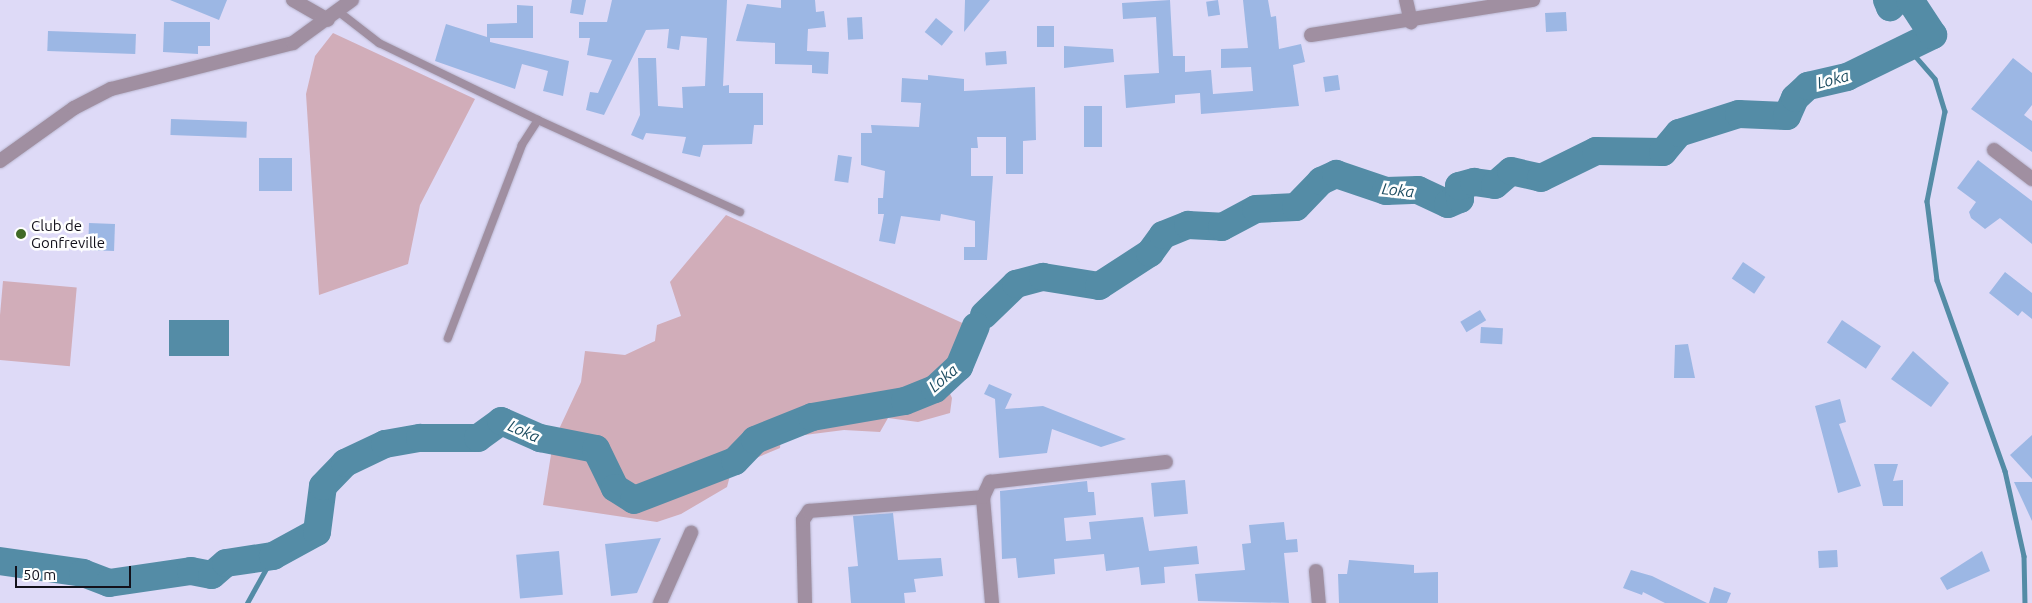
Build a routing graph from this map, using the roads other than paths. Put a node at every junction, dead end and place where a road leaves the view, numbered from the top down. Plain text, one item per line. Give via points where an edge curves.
1 (293, 0) edge
2 (352, 0) edge
3 (1406, 0) edge
4 (1532, 0) edge
5 (333, 16) junction
6 (1411, 22) junction
7 (1311, 35) dead end
8 (538, 120) junction
9 (1994, 150) dead end
10 (0, 161) edge
11 (2032, 179) edge
12 (740, 212) dead end
13 (448, 338) dead end
14 (1166, 462) dead end
15 (983, 497) junction
16 (691, 533) dead end
17 (1316, 571) dead end
18 (660, 603) edge
19 (805, 603) edge
20 (992, 603) edge
21 (1319, 603) edge

1 - 5 street
2 - 5 street
3 - 6 street
4 - 6 street
5 - 8 lane via 379,43
5 - 10 street via 293,43 111,89 74,108
6 - 7 street
8 - 12 lane
8 - 13 lane via 522,145
9 - 11 street
14 - 15 street via 990,482
15 - 19 street via 809,511 803,520
15 - 20 street
16 - 18 street
17 - 21 street

